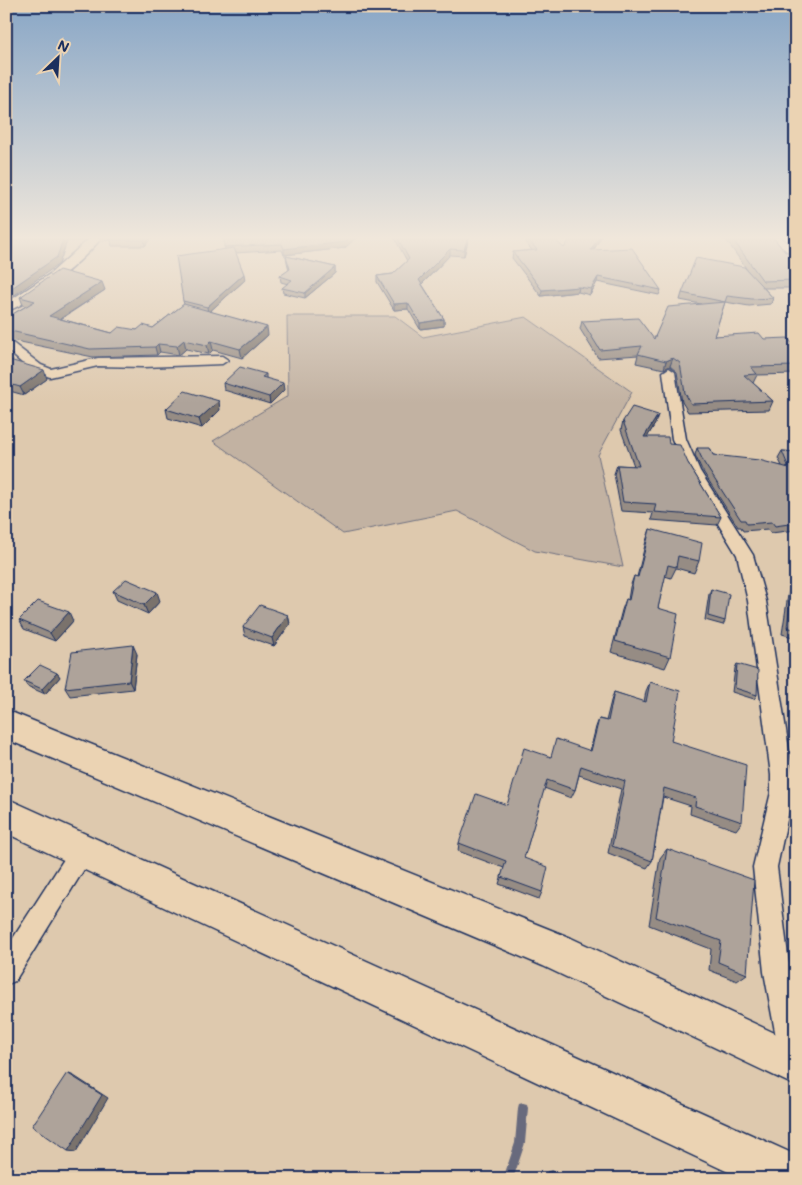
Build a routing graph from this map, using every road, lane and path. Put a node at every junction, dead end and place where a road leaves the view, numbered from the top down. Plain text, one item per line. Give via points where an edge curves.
1 (35, 292) edge
2 (6, 308) edge
3 (6, 342) edge
4 (222, 360) dead end
5 (669, 372) edge
6 (6, 724) edge
7 (6, 815) edge
8 (83, 850) junction
9 (6, 972) edge
10 (795, 1064) edge
11 (795, 1179) edge

1 - 2 street
3 - 4 street via 36,368 50,374 98,362
5 - 10 street via 679,439 698,479 744,554 757,601 782,775 782,792 766,867 777,972
6 - 10 highway via 556,952
7 - 8 highway
8 - 9 street
8 - 11 highway

